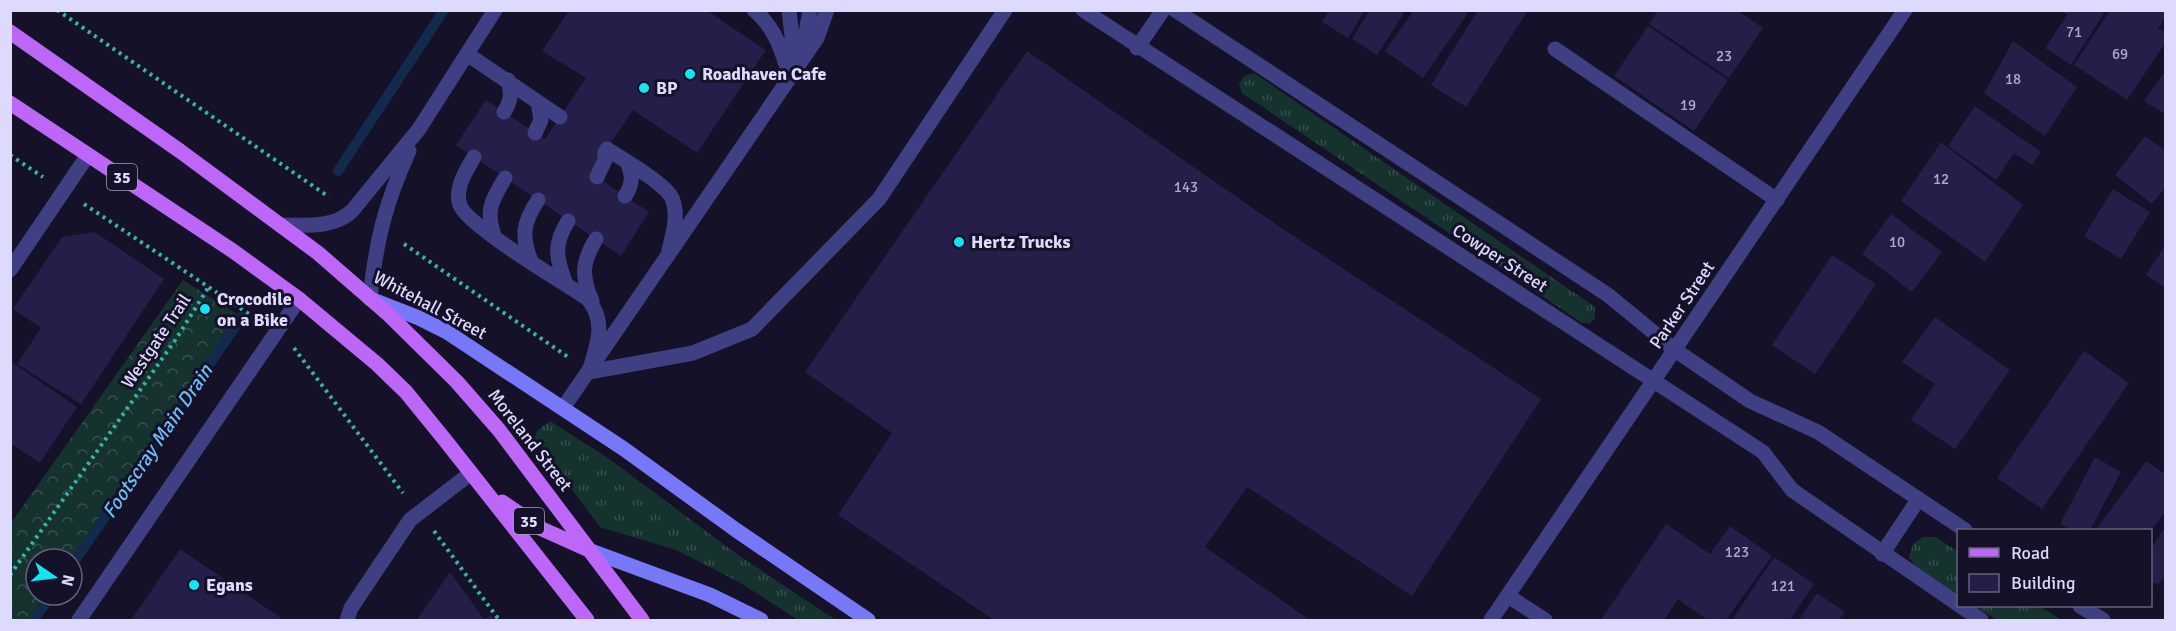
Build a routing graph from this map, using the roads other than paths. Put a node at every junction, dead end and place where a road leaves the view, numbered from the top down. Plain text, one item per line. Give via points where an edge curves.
1 (495, 10) edge
2 (754, 10) edge
3 (789, 10) edge
4 (810, 10) edge
5 (827, 10) edge
6 (1005, 10) edge
7 (1083, 10) edge
8 (1162, 10) edge
9 (1175, 10) edge
10 (1905, 10) edge
11 (10, 32) edge
12 (1137, 48) junction
13 (1555, 49) dead end
14 (467, 54) junction
15 (790, 78) junction
16 (508, 81) junction
17 (538, 102) junction
18 (10, 103) edge
19 (504, 112) dead end
20 (560, 117) dead end
21 (419, 129) junction
22 (535, 133) dead end
23 (88, 155) junction
24 (474, 158) dead end
25 (627, 162) junction
26 (597, 177) dead end
27 (505, 178) dead end
28 (625, 196) dead end
29 (538, 200) dead end
30 (1777, 200) junction
31 (568, 220) dead end
32 (280, 225) junction
33 (495, 238) junction
34 (596, 239) dead end
35 (666, 259) junction
36 (531, 261) junction
37 (10, 270) edge
38 (566, 284) junction
39 (299, 299) junction
40 (370, 299) junction
41 (596, 309) junction
42 (1674, 350) junction
43 (589, 372) junction
44 (1654, 381) junction
45 (563, 408) junction
46 (474, 476) junction
47 (1918, 500) junction
48 (1962, 529) edge
49 (591, 551) junction
50 (1882, 554) junction
51 (1508, 596) junction
52 (1957, 605) edge
53 (1960, 607) edge
54 (2082, 607) edge
55 (79, 621) edge
56 (347, 621) edge
57 (587, 621) edge
58 (642, 621) edge
59 (761, 621) edge
60 (868, 621) edge
61 (1491, 621) edge
62 (1545, 621) edge
63 (1981, 621) edge
64 (2103, 621) edge

1 - 14 street
2 - 15 street via 772,32
3 - 15 street
4 - 15 street via 805,38
5 - 15 street via 817,38
6 - 43 street via 879,199 752,329 693,352
7 - 12 street, Cowper Street
8 - 12 street
9 - 42 street, Cowper Street via 1608,295
10 - 30 street, Parker Street
11 - 32 main road, Whitehall Street
12 - 44 street, Cowper Street
13 - 30 street
14 - 16 street
14 - 21 street
15 - 35 street
16 - 17 street
16 - 19 street via 511,100
17 - 20 street
17 - 22 street via 541,120
18 - 23 main road, 35
21 - 32 street via 348,215 324,224
21 - 40 street via 382,218
23 - 37 street
23 - 39 main road, 35
24 - 33 street via 459,187 460,206 475,225
25 - 26 street via 606,151
25 - 28 street via 632,180
25 - 35 street via 663,187 671,198 675,214
27 - 33 street via 490,207 489,222
29 - 36 street via 525,227 525,245
30 - 42 street, Parker Street
31 - 38 street via 557,248 558,265
32 - 40 main road, Whitehall Street
33 - 36 street
34 - 41 street via 584,266 585,286
35 - 43 street
36 - 38 street
38 - 41 street via 588,298
39 - 46 main road, 35 via 345,335 405,392
39 - 55 street
40 - 45 main road, Whitehall Street via 447,332
40 - 49 main road, Moreland Street via 458,381
41 - 43 street via 600,326
42 - 44 street, Parker Street
42 - 47 street, Cowper Street via 1750,401 1818,432
43 - 45 street
44 - 50 street, Cowper Street via 1763,452 1792,490
44 - 51 street, Parker Street
45 - 60 main road, Whitehall Street
46 - 49 main road, 35 via 526,519
46 - 56 street via 410,520 351,608
46 - 57 main road
47 - 48 street, Cowper Street
47 - 50 street
49 - 58 main road, Moreland Street
49 - 59 main road, 35 via 710,595
50 - 52 street, Cowper Street
51 - 61 street, Parker Street
51 - 62 street
53 - 63 street, Cowper Street
54 - 64 street

